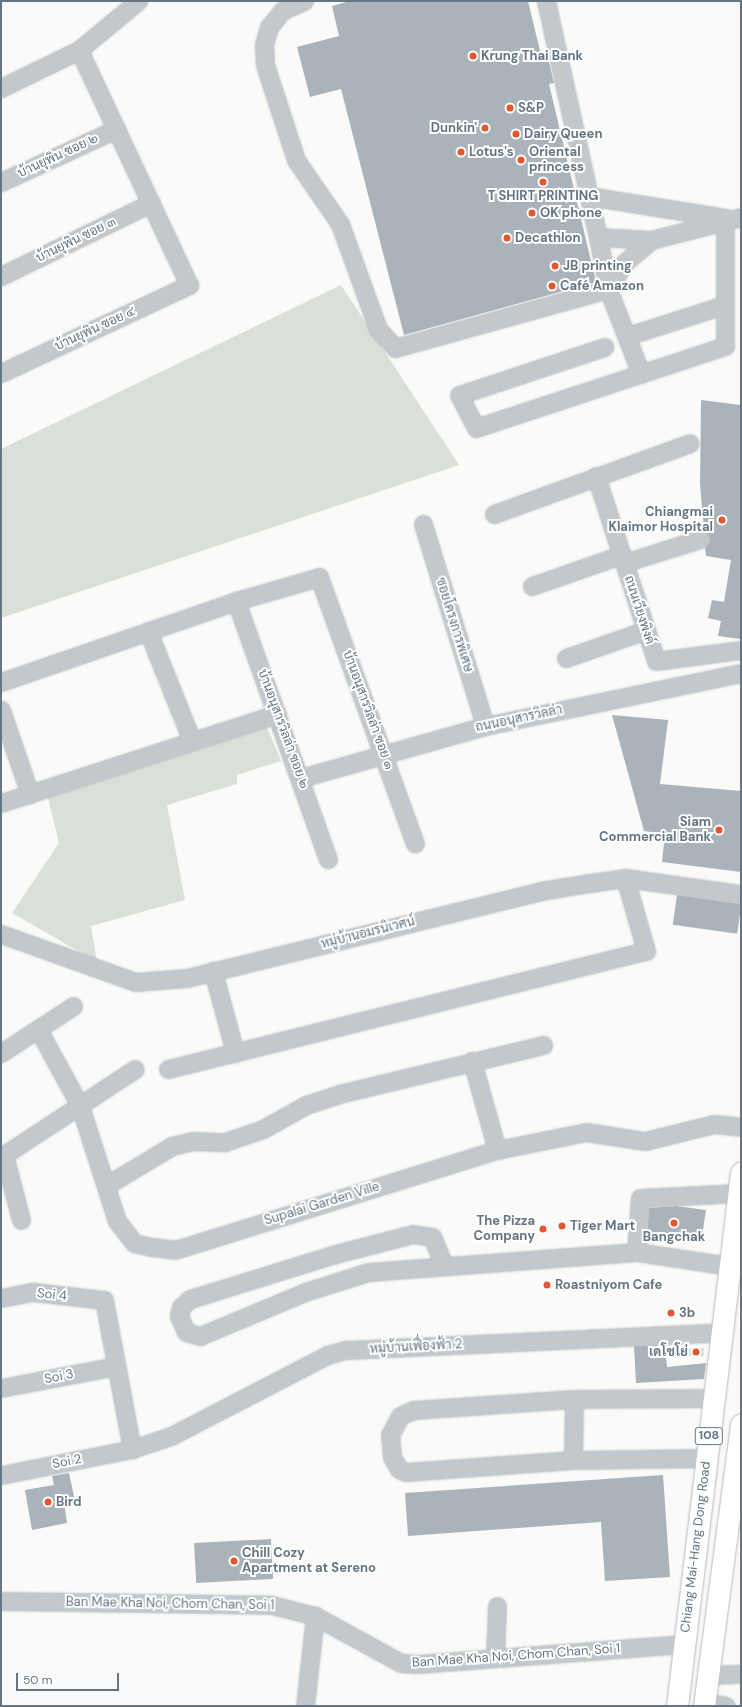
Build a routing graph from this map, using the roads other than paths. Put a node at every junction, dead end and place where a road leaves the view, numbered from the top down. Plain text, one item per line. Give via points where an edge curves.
1 (138, 1) edge
2 (304, 1) edge
3 (546, 1) edge
4 (79, 50) junction
5 (1, 88) edge
6 (116, 129) junction
7 (1, 182) edge
8 (588, 196) junction
9 (151, 203) junction
10 (733, 218) edge
11 (598, 237) junction
12 (651, 240) junction
13 (1, 276) edge
14 (608, 289) junction
15 (724, 305) junction
16 (627, 336) junction
17 (604, 347) dead end
18 (1, 373) edge
19 (641, 374) junction
20 (690, 443) dead end
21 (596, 476) junction
22 (494, 514) dead end
23 (423, 524) dead end
24 (700, 539) dead end
25 (623, 559) junction
26 (532, 586) dead end
27 (236, 601) junction
28 (646, 630) junction
29 (148, 632) junction
30 (741, 650) edge
31 (566, 658) dead end
32 (741, 673) edge
33 (1, 682) edge
34 (1, 710) edge
35 (277, 714) junction
36 (484, 726) junction
37 (192, 742) junction
38 (384, 752) junction
39 (301, 778) junction
40 (30, 794) junction
41 (1, 803) edge
42 (415, 843) dead end
43 (328, 858) dead end
44 (625, 878) junction
45 (741, 894) edge
46 (1, 934) edge
47 (213, 972) junction
48 (73, 1006) dead end
49 (38, 1029) junction
50 (543, 1045) dead end
51 (1, 1053) edge
52 (235, 1053) junction
53 (472, 1061) junction
54 (135, 1069) dead end
55 (168, 1069) dead end
56 (80, 1106) junction
57 (741, 1127) edge
58 (497, 1150) junction
59 (3, 1156) edge
60 (740, 1183) edge
61 (107, 1185) junction
62 (21, 1220) dead end
63 (636, 1252) junction
64 (444, 1266) junction
65 (730, 1266) junction
66 (1, 1298) edge
67 (722, 1332) junction
68 (116, 1366) junction
69 (1, 1388) edge
70 (714, 1398) junction
71 (574, 1399) junction
72 (741, 1424) edge
73 (132, 1449) junction
74 (739, 1450) edge
75 (706, 1458) junction
76 (573, 1460) junction
77 (1, 1475) edge
78 (1, 1601) edge
79 (497, 1606) dead end
80 (315, 1616) junction
81 (684, 1644) junction
82 (495, 1658) junction
83 (741, 1674) edge
84 (708, 1675) junction
85 (677, 1702) edge
86 (704, 1704) edge
87 (305, 1706) edge
88 (726, 1706) edge

1 - 4 street
2 - 14 street via 282,11 269,26 264,45 265,65 296,160 340,224 378,329 395,348
3 - 8 street
4 - 5 street
4 - 6 street
6 - 7 street, บ้านยุพิน ซอย ๒
6 - 9 street
8 - 10 street
8 - 11 street
9 - 13 street, บ้านยุพิน ซอย ๓
9 - 18 street, บ้านยุพิน ซอย ๔ via 189,285
10 - 12 street
10 - 15 street
11 - 12 street
11 - 14 street
12 - 14 street via 624,263
14 - 16 street
15 - 16 street
15 - 19 street via 725,346
16 - 19 street
17 - 19 street via 459,395 476,428
20 - 21 street
21 - 22 street
21 - 25 street, ถนนเวียงพิงค์
23 - 36 street, ซอยโครงการพิเศษ
24 - 25 street
25 - 26 street
25 - 28 street, ถนนเวียงพิงค์
27 - 29 street
27 - 35 street, บ้านอนุสารวิลล่า ซอย ๒
27 - 38 street, บ้านอนุสารวิลล่า ซอย ๑ via 319,577
28 - 30 street, ถนนเวียงพิงค์ via 656,661
28 - 31 street
29 - 33 street
29 - 37 street
32 - 36 street, ถนนอนุสารวิลล่า
34 - 40 street
35 - 37 street
35 - 39 street, บ้านอนุสารวิลล่า ซอย ๒
36 - 38 street, ถนนอนุสารวิลล่า
37 - 40 street
38 - 39 street, ถนนอนุสารวิลล่า
38 - 42 street, บ้านอนุสารวิลล่า ซอย ๑
39 - 43 street, บ้านอนุสารวิลล่า ซอย ๒
40 - 41 street
44 - 45 street, หมู่บ้านอมรนิเวศน์
44 - 47 street, หมู่บ้านอมรนิเวศน์ via 540,891
44 - 52 street via 646,951
46 - 47 street, หมู่บ้านอมรนิเวศน์ via 135,982 187,978
47 - 52 street
48 - 49 street
49 - 51 street
49 - 56 street, Supalai Garden Ville
50 - 53 street
52 - 55 street
53 - 58 street
53 - 61 street via 306,1105 237,1139 172,1146
54 - 56 street
56 - 59 street
56 - 61 street, Supalai Garden Ville
57 - 58 street, Supalai Garden Ville via 714,1124 645,1141 586,1132
58 - 61 street, Supalai Garden Ville via 175,1250 134,1243 117,1221
59 - 62 street
60 - 63 street via 640,1198
60 - 65 main road, Chiang Mai-Hang Dong Road / 108
63 - 64 street
63 - 65 street
64 - 64 street via 406,1267 346,1279 200,1336 186,1332 180,1316 181,1307 190,1299 332,1255 414,1234 432,1237
65 - 67 main road, Chiang Mai-Hang Dong Road / 108
66 - 68 street, Soi 4 via 33,1292 104,1300
67 - 70 main road, Chiang Mai-Hang Dong Road / 108
67 - 73 street, หมู่บ้านเฟื่องฟ้า 2 via 346,1350 327,1355 171,1436
68 - 69 street, Soi 3
68 - 73 street
70 - 71 street
70 - 75 main road, Chiang Mai-Hang Dong Road / 108
71 - 76 street
71 - 76 street via 413,1410 400,1416 392,1425 389,1445 397,1467 406,1472
72 - 74 main road, 108
73 - 77 street, Soi 2
74 - 84 main road, 108
75 - 76 street
75 - 81 main road, Chiang Mai-Hang Dong Road / 108
78 - 80 street, Ban Mae Kha Noi, Chom Chan, Soi 1 via 272,1605
79 - 82 street
80 - 82 street, Ban Mae Kha Noi, Chom Chan, Soi 1 via 401,1663
80 - 87 street
81 - 82 street, Ban Mae Kha Noi, Chom Chan, Soi 1
81 - 85 main road, Chiang Mai-Hang Dong Road / 108
83 - 84 street
84 - 86 main road, 108
85 - 86 main road
86 - 88 street

